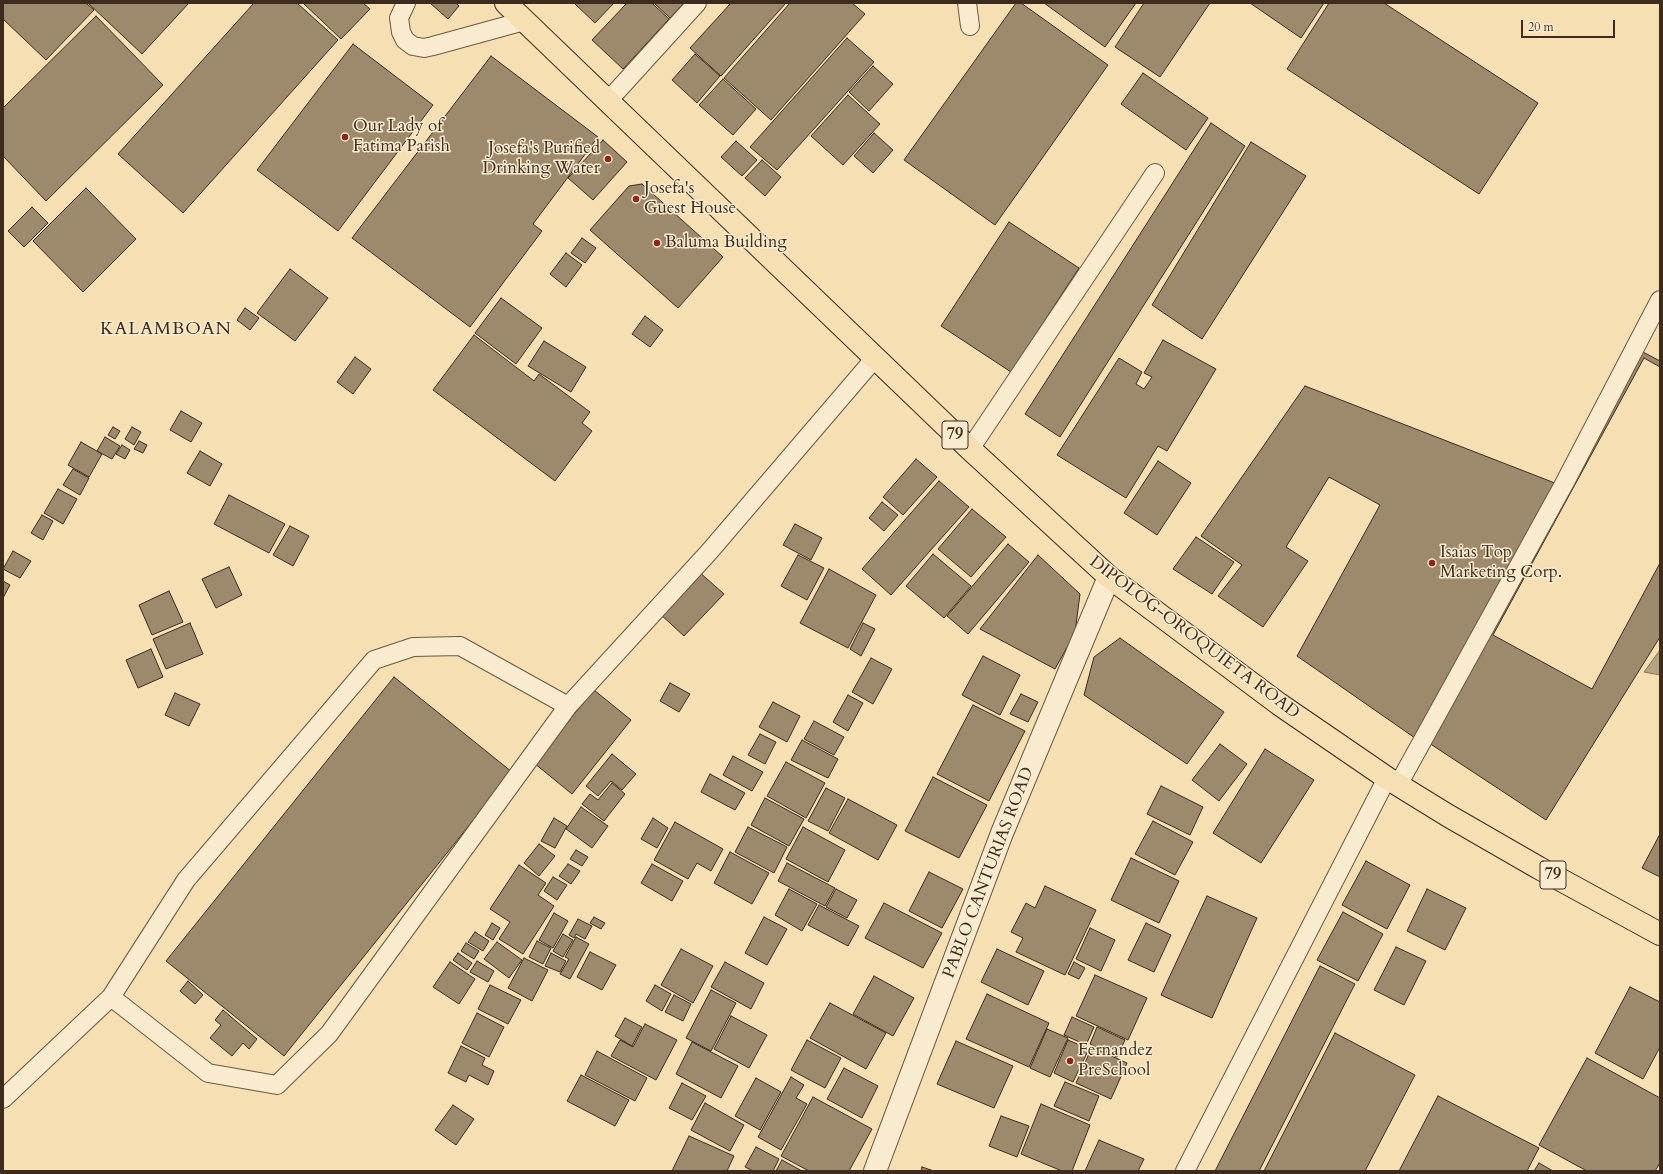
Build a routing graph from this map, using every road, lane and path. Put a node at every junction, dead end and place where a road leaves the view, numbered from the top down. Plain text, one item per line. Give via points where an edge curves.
1 (406, 3) edge
2 (506, 3) edge
3 (697, 3) edge
4 (967, 3) edge
5 (524, 21) junction
6 (970, 26) dead end
7 (607, 102) junction
8 (1155, 173) dead end
9 (1660, 300) edge
10 (875, 358) junction
11 (970, 449) junction
12 (1109, 577) junction
13 (568, 706) junction
14 (1393, 782) junction
15 (1660, 934) edge
16 (111, 997) junction
17 (3, 1099) edge
18 (875, 1171) edge
19 (1185, 1171) edge

1 - 5 lane via 399,18 401,32 405,40 413,46 424,48
2 - 5 main road, DIPOLOG-OROQUIETA ROAD / 79
3 - 7 lane
4 - 6 lane
5 - 7 main road, DIPOLOG-OROQUIETA ROAD / 79
7 - 10 main road, DIPOLOG-OROQUIETA ROAD / 79
8 - 11 lane
9 - 14 lane via 1564,484
10 - 11 main road, DIPOLOG-OROQUIETA ROAD / 79
10 - 13 lane via 709,552
11 - 12 main road, DIPOLOG-OROQUIETA ROAD / 79
12 - 14 main road, DIPOLOG-OROQUIETA ROAD / 79 via 1279,704
12 - 18 street, PABLO CANTURIAS ROAD via 1002,833
13 - 16 lane via 460,646 412,647 374,660 186,880
13 - 16 lane via 329,1034 277,1085 208,1073
14 - 15 main road, DIPOLOG-OROQUIETA ROAD / 79 via 1447,816
14 - 19 lane
16 - 17 lane

